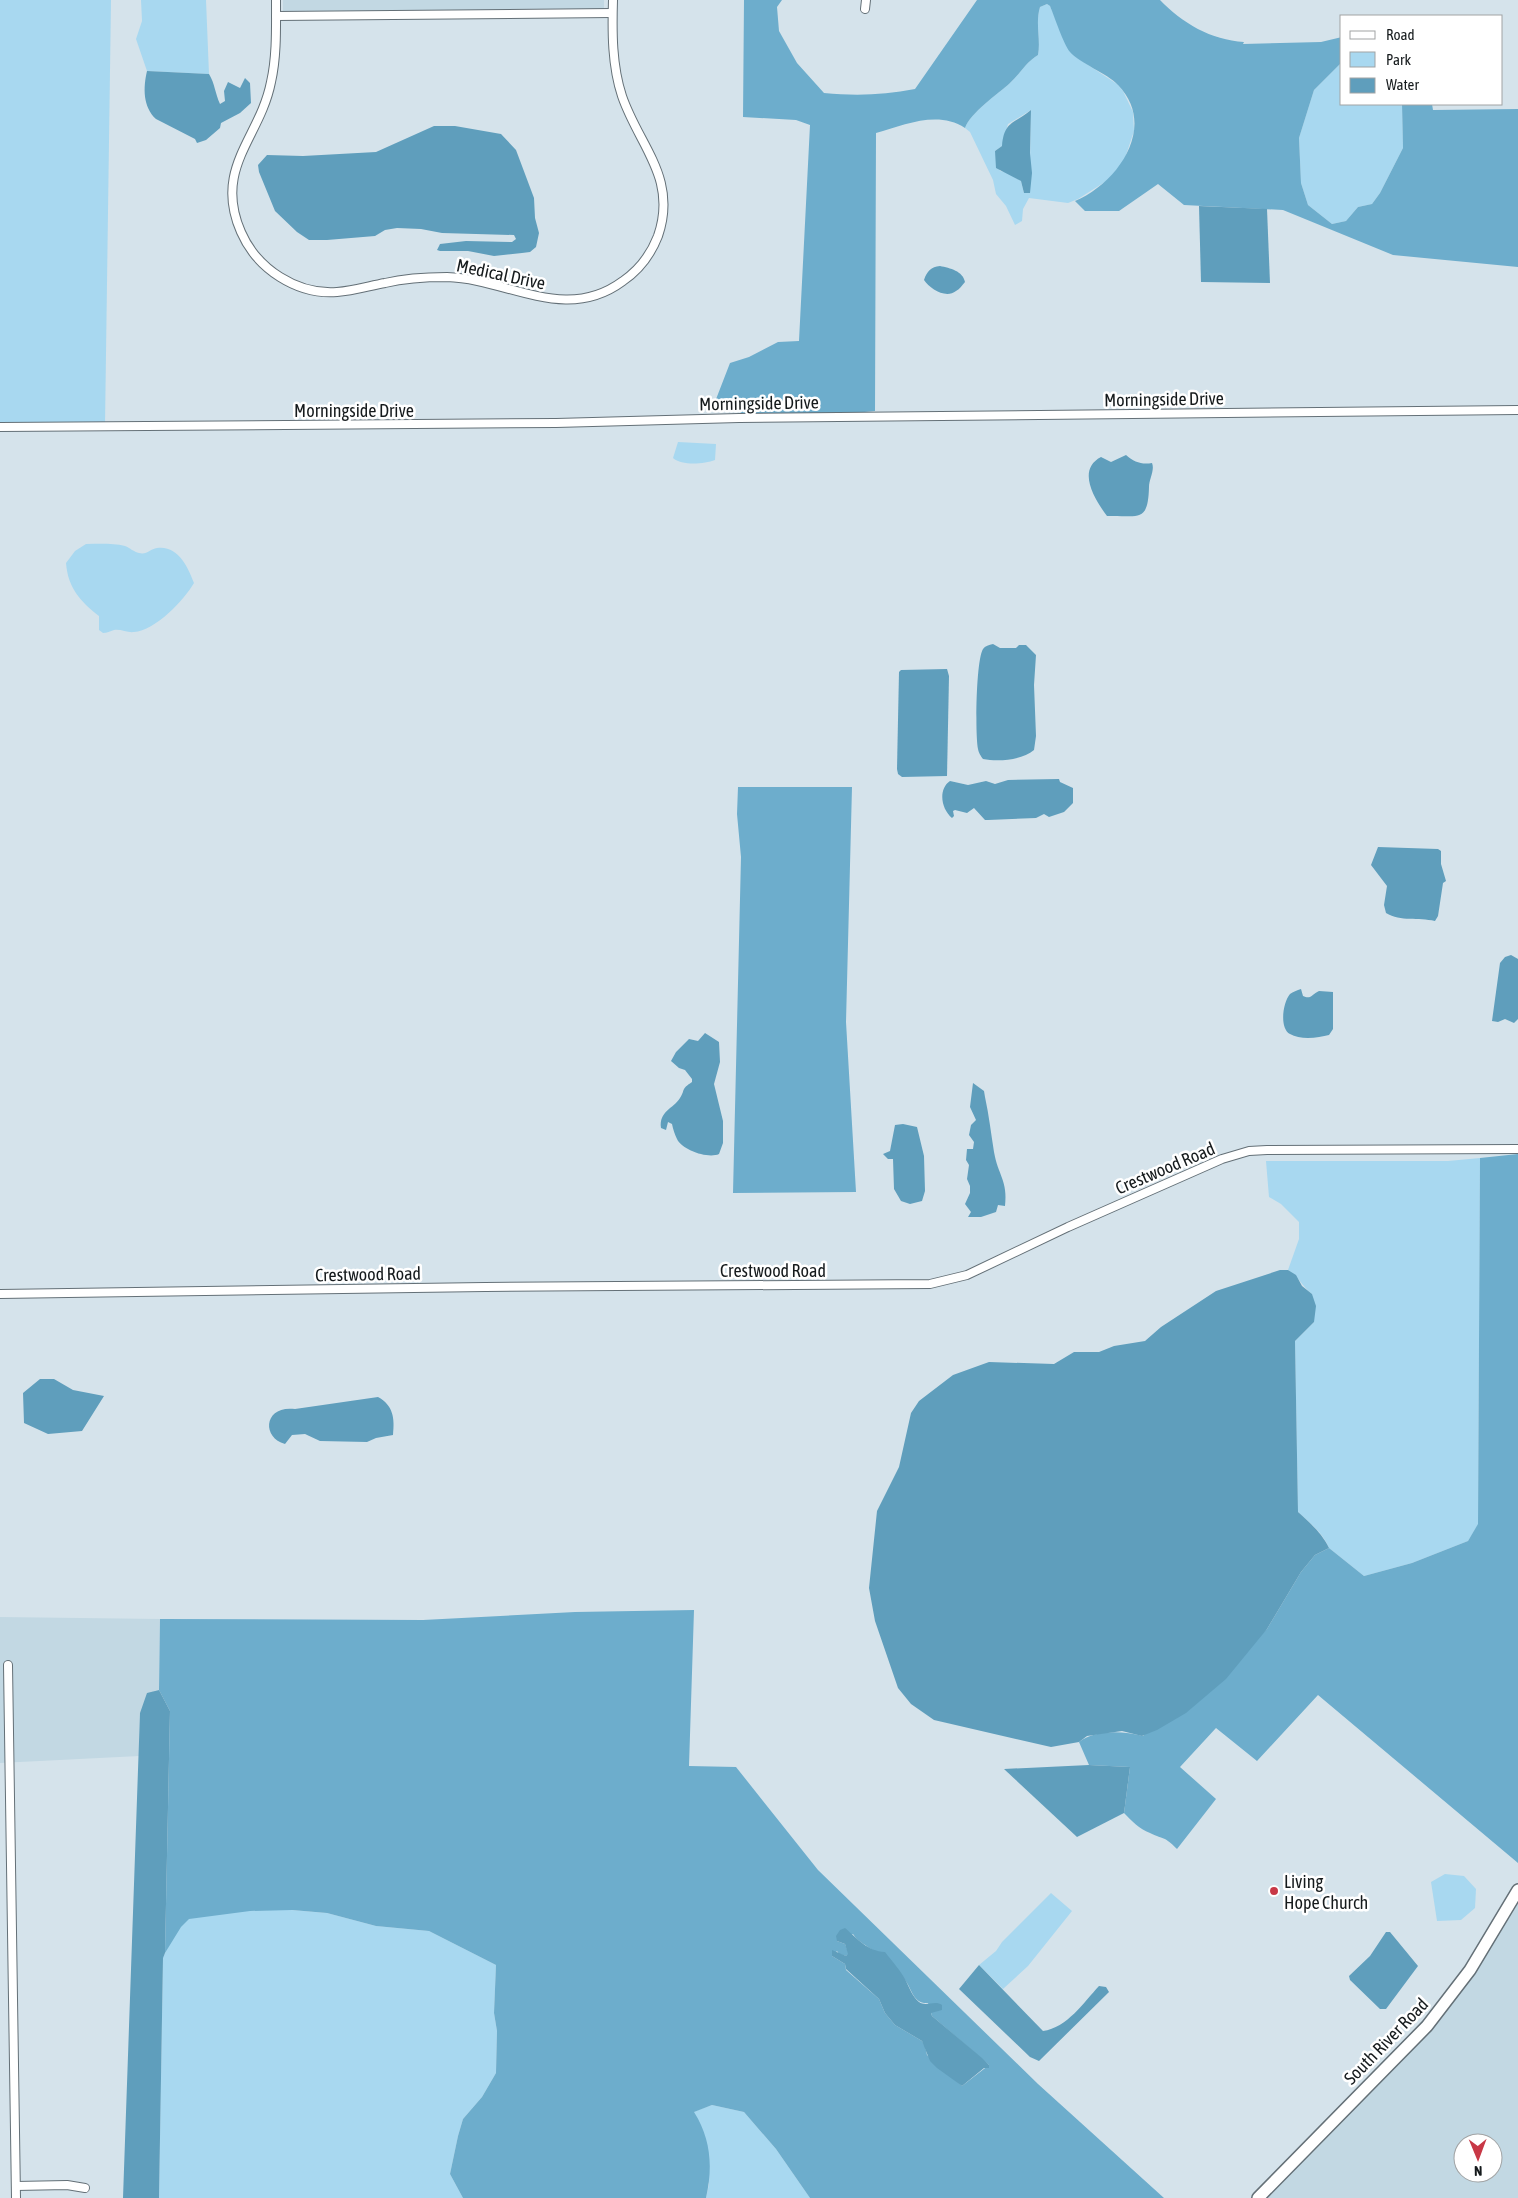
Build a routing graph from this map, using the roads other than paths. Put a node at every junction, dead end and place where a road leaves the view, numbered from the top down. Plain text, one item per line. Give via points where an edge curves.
1 (276, 0) edge
2 (613, 0) edge
3 (866, 0) edge
4 (865, 9) dead end
5 (612, 13) junction
6 (276, 16) junction
7 (1518, 410) edge
8 (0, 427) edge
9 (1518, 1149) edge
10 (0, 1294) edge
11 (8, 1664) dead end
12 (9, 1769) junction
13 (0, 1770) edge
14 (1518, 1890) edge
15 (16, 2186) junction
16 (85, 2188) dead end
17 (16, 2198) edge
18 (1258, 2198) edge

1 - 6 street, Medical Drive
2 - 5 street, Medical Drive
3 - 4 street
5 - 6 street
5 - 6 street, Medical Drive via 615,67 629,113 659,173 664,197 662,222 652,248 628,278 594,296 567,301 543,299 493,284 451,277 408,278 336,292 314,290 292,284 261,263 240,231 234,213 232,187 237,160 260,116 272,80
7 - 8 street, Morningside Drive
9 - 10 street, Crestwood Road via 1267,1150 1234,1154 967,1275 930,1284
11 - 12 street
12 - 13 street
12 - 15 street
14 - 18 main road, South River Road via 1470,1970 1427,2026
15 - 16 street
15 - 17 street

